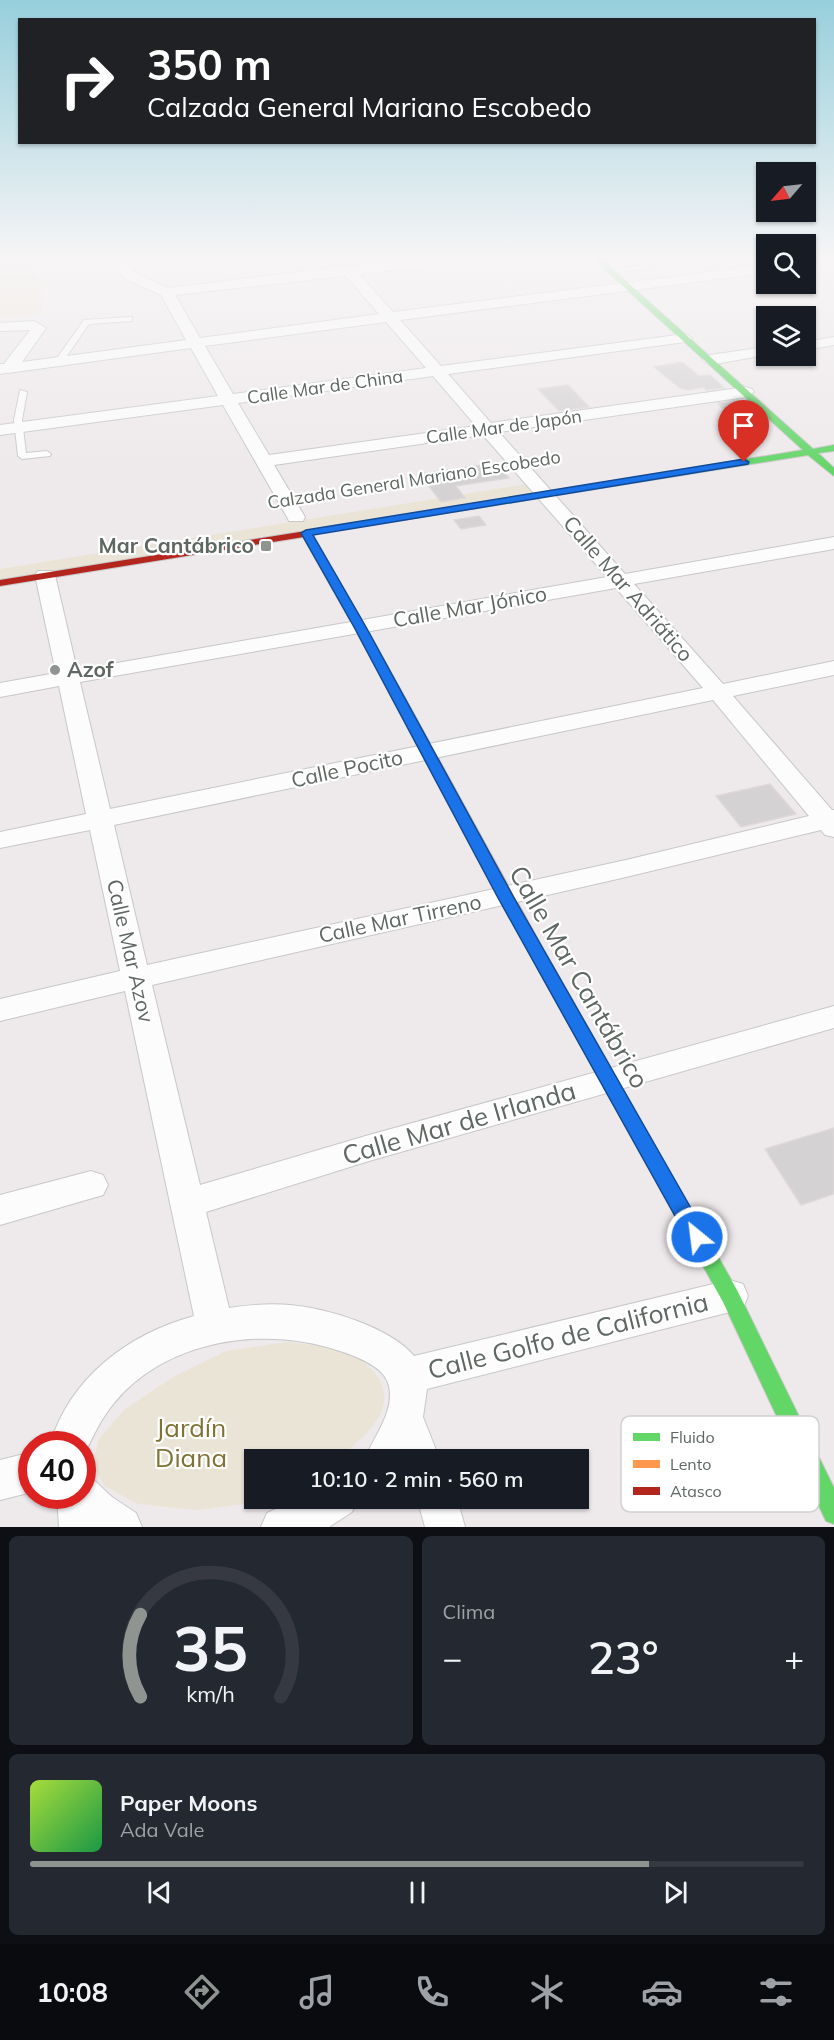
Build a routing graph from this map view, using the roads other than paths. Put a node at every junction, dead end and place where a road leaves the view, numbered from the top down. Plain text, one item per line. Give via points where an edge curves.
1 (39, 328) edge
2 (83, 328) edge
3 (187, 328) edge
4 (305, 328) edge
5 (399, 328) edge
6 (674, 328) edge
7 (685, 338) junction
8 (834, 341) edge
9 (196, 343) junction
10 (816, 344) edge
11 (756, 353) edge
12 (710, 360) junction
13 (59, 361) junction
14 (4, 369) edge
15 (436, 371) junction
16 (25, 380) junction
17 (746, 392) junction
18 (229, 400) junction
19 (19, 428) junction
20 (487, 429) junction
21 (0, 430) edge
22 (815, 435) dead end
23 (796, 438) junction
24 (773, 442) dead end
25 (834, 448) edge
26 (810, 451) junction
27 (47, 454) dead end
28 (263, 460) junction
29 (834, 473) edge
30 (535, 484) junction
31 (296, 517) dead end
32 (306, 533) junction
33 (834, 543) edge
34 (45, 575) junction
35 (620, 581) junction
36 (0, 583) edge
37 (360, 627) junction
38 (834, 668) edge
39 (69, 678) junction
40 (0, 690) edge
41 (718, 692) junction
42 (426, 753) junction
43 (101, 819) junction
44 (831, 822) edge
45 (0, 840) edge
46 (505, 896) junction
47 (136, 977) junction
48 (0, 1010) edge
49 (834, 1017) edge
50 (610, 1080) junction
51 (91, 1185) dead end
52 (188, 1203) junction
53 (0, 1210) edge
54 (730, 1296) junction
55 (215, 1327) junction
56 (405, 1376) junction
57 (788, 1416) edge
58 (404, 1418) junction
59 (75, 1431) edge
60 (390, 1449) edge
61 (417, 1449) edge
62 (18, 1476) edge
63 (0, 1480) edge
64 (819, 1482) edge
65 (78, 1509) edge
66 (96, 1509) edge
67 (320, 1509) edge
68 (440, 1509) edge
69 (834, 1513) edge
70 (79, 1527) edge
71 (122, 1527) edge
72 (281, 1527) edge
73 (445, 1527) edge

1 - 14 street
2 - 13 lane
3 - 9 street
4 - 9 street
5 - 15 street, Calle Mar Adriático
6 - 7 street
7 - 12 street
7 - 15 street, Calle Mar de China
8 - 10 street
9 - 13 street
9 - 18 street
11 - 12 street
12 - 17 street
13 - 16 street
14 - 16 street
15 - 18 street, Calle Mar de China
15 - 20 street, Calle Mar Adriático
16 - 19 lane
17 - 20 street, Calle Mar de Japón
17 - 23 street
18 - 19 street, Calle Mar de China
18 - 28 street
19 - 21 street, Calle Mar de China
19 - 27 lane via 22,456
20 - 28 street, Calle Mar de Japón
20 - 30 street, Calle Mar Adriático
22 - 23 street
23 - 24 street
23 - 26 street
25 - 26 street, Calzada General Mariano Escobedo
26 - 29 street
26 - 30 street, Calzada General Mariano Escobedo
28 - 31 street
30 - 32 street, Calzada General Mariano Escobedo
30 - 35 street, Calle Mar Adriático
32 - 34 street, Calzada General Mariano Escobedo
32 - 37 street, Calle Mar Cantábrico
33 - 35 street, Calle Mar Jónico
34 - 36 street, Calzada General Mariano Escobedo
34 - 39 street, Calle Mar Azov
35 - 37 street, Calle Mar Jónico
35 - 41 street, Calle Mar Adriático
37 - 39 street, Calle Mar Jónico
37 - 42 street, Calle Mar Cantábrico
38 - 41 street, Calle Pocito
39 - 40 street, Calle Mar Jónico
39 - 43 street, Calle Mar Azov
41 - 42 street, Calle Pocito
41 - 44 street, Calle Mar Adriático
42 - 43 street, Calle Pocito
42 - 46 street, Calle Mar Cantábrico
43 - 45 street, Calle Pocito
43 - 47 street, Calle Mar Azov
44 - 46 street, Calle Mar Tirreno
46 - 47 street, Calle Mar Tirreno
46 - 50 street, Calle Mar Cantábrico
47 - 48 street, Calle Mar Tirreno
47 - 52 street, Calle Mar Azov
49 - 50 street, Calle Mar de Irlanda
50 - 52 street, Calle Mar de Irlanda
50 - 54 street, Calle Mar Cantábrico
51 - 53 street
52 - 55 street, Calle Mar Azov
54 - 56 street, Calle Golfo de California
54 - 57 street, Calle Mar Cantábrico
55 - 56 street via 270,1320 325,1328 374,1347 398,1365
55 - 59 street via 171,1341 118,1373 89,1405
56 - 58 street
58 - 60 street
58 - 61 street
62 - 63 street
64 - 69 street, Calle Mar Cantábrico
65 - 70 street
66 - 71 street
67 - 72 street
68 - 73 street

